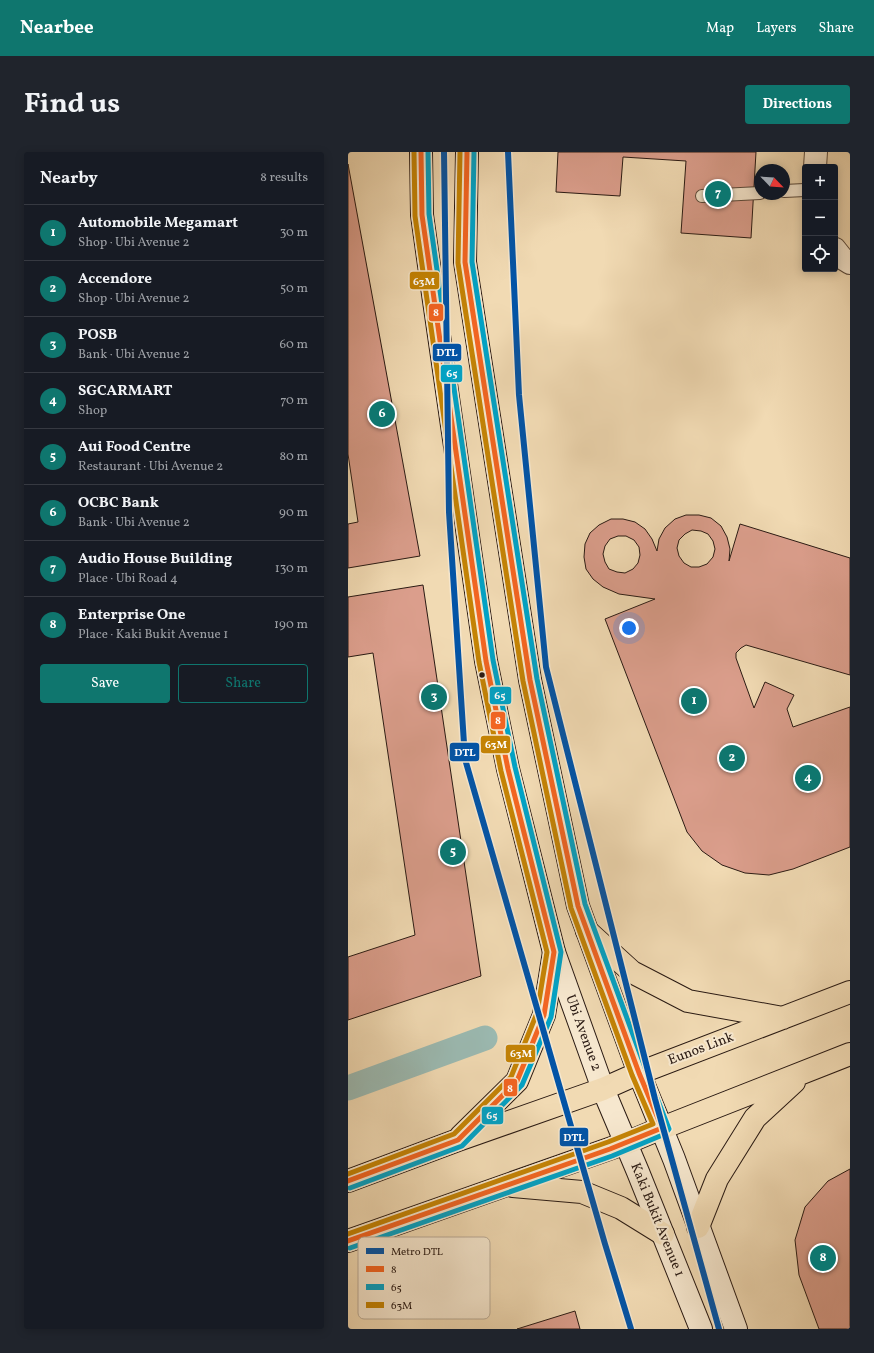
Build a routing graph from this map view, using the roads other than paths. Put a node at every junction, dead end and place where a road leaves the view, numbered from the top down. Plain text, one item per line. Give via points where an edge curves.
1 (421, 152) edge
2 (467, 152) edge
3 (816, 152) edge
4 (815, 164) edge
5 (802, 190) edge
6 (790, 191) edge
7 (754, 193) edge
8 (702, 196) dead end
9 (838, 253) edge
10 (850, 262) edge
11 (587, 931) junction
12 (554, 952) junction
13 (850, 992) edge
14 (783, 1018) junction
15 (850, 1054) edge
16 (639, 1073) junction
17 (802, 1074) junction
18 (603, 1089) junction
19 (662, 1128) junction
20 (458, 1140) junction
21 (626, 1143) junction
22 (348, 1181) edge
23 (506, 1186) junction
24 (698, 1227) junction
25 (663, 1234) junction
26 (359, 1237) edge
27 (358, 1238) edge
28 (348, 1241) edge
29 (701, 1329) edge
30 (736, 1329) edge

1 - 12 main road, Ubi Avenue 2 via 422,215 486,662 508,769
2 - 11 main road via 465,262 530,680 578,906
3 - 4 main road
5 - 6 lane
7 - 8 lane
9 - 10 main road
11 - 14 highway via 632,972 688,1001
11 - 16 main road
12 - 18 main road, Ubi Avenue 2
12 - 20 highway via 544,1015 517,1081
13 - 14 highway, Eunos Link
14 - 16 highway, Eunos Link
15 - 17 highway
16 - 18 highway, Eunos Link
16 - 19 main road
17 - 19 highway
17 - 24 highway via 755,1118 717,1179
18 - 20 highway, Eunos Link
18 - 21 main road, Kaki Bukit Avenue 1
19 - 21 highway
19 - 24 main road
20 - 22 highway, Eunos Link
21 - 23 highway
21 - 25 main road, Kaki Bukit Avenue 1
23 - 25 highway via 582,1192 621,1208
23 - 26 highway
24 - 30 main road
25 - 29 main road, Kaki Bukit Avenue 1
27 - 28 highway

